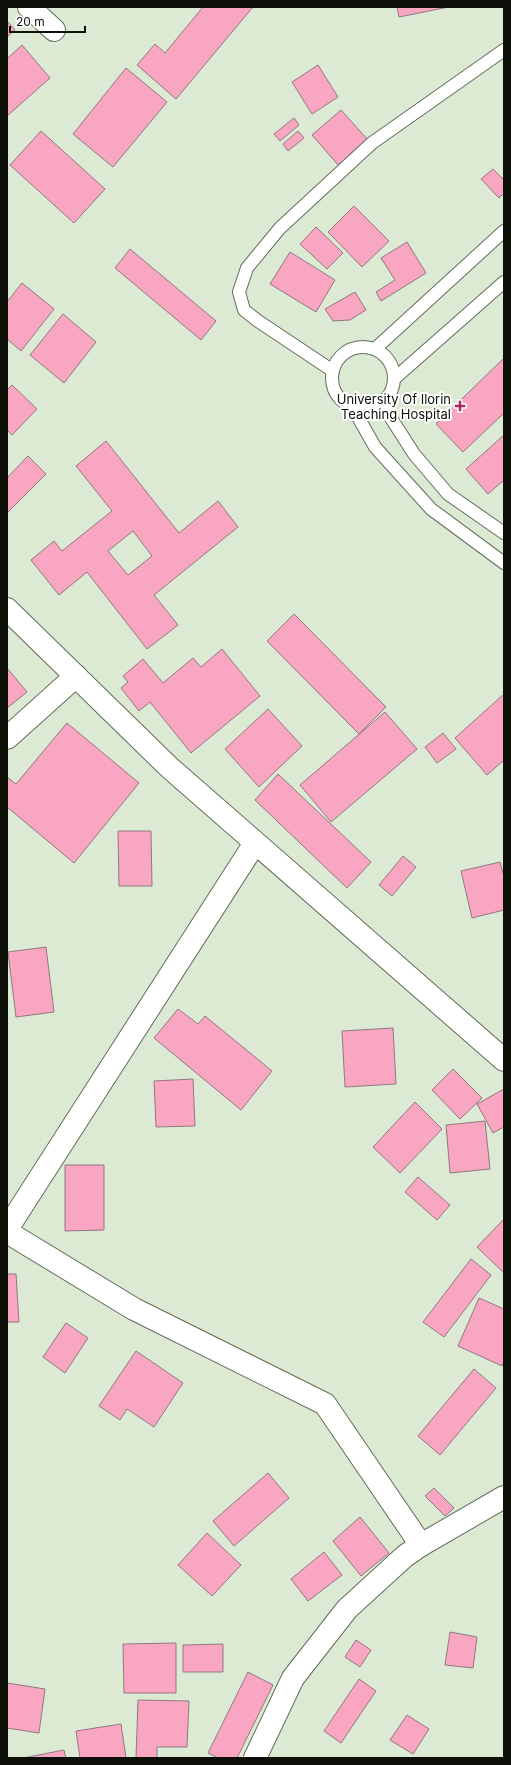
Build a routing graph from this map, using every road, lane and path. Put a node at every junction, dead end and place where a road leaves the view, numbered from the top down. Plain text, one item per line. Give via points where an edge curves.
1 (29, 7) edge
2 (54, 30) dead end
3 (504, 50) edge
4 (504, 231) edge
5 (504, 282) edge
6 (376, 348) junction
7 (333, 371) junction
8 (395, 378) junction
9 (382, 404) junction
10 (353, 408) junction
11 (504, 534) edge
12 (504, 563) edge
13 (7, 609) edge
14 (76, 676) junction
15 (7, 738) edge
16 (255, 842) junction
17 (504, 1060) edge
18 (7, 1231) edge
19 (504, 1497) edge
20 (421, 1545) junction
21 (255, 1758) edge

1 - 2 street
3 - 7 lane via 372,143 280,228 247,268 240,292 244,310
4 - 6 lane
5 - 8 lane
6 - 7 lane via 354,347 344,352
6 - 8 lane via 384,354 394,371
7 - 10 lane via 332,383 336,394
8 - 9 lane via 390,395
9 - 10 lane via 363,410
9 - 11 lane via 414,454 448,494
10 - 12 lane via 375,447 431,510
13 - 14 street
14 - 15 street
14 - 16 street via 170,768
16 - 17 street
16 - 18 street
18 - 20 street via 134,1309 325,1404
19 - 20 street
20 - 21 street via 347,1609 293,1678

